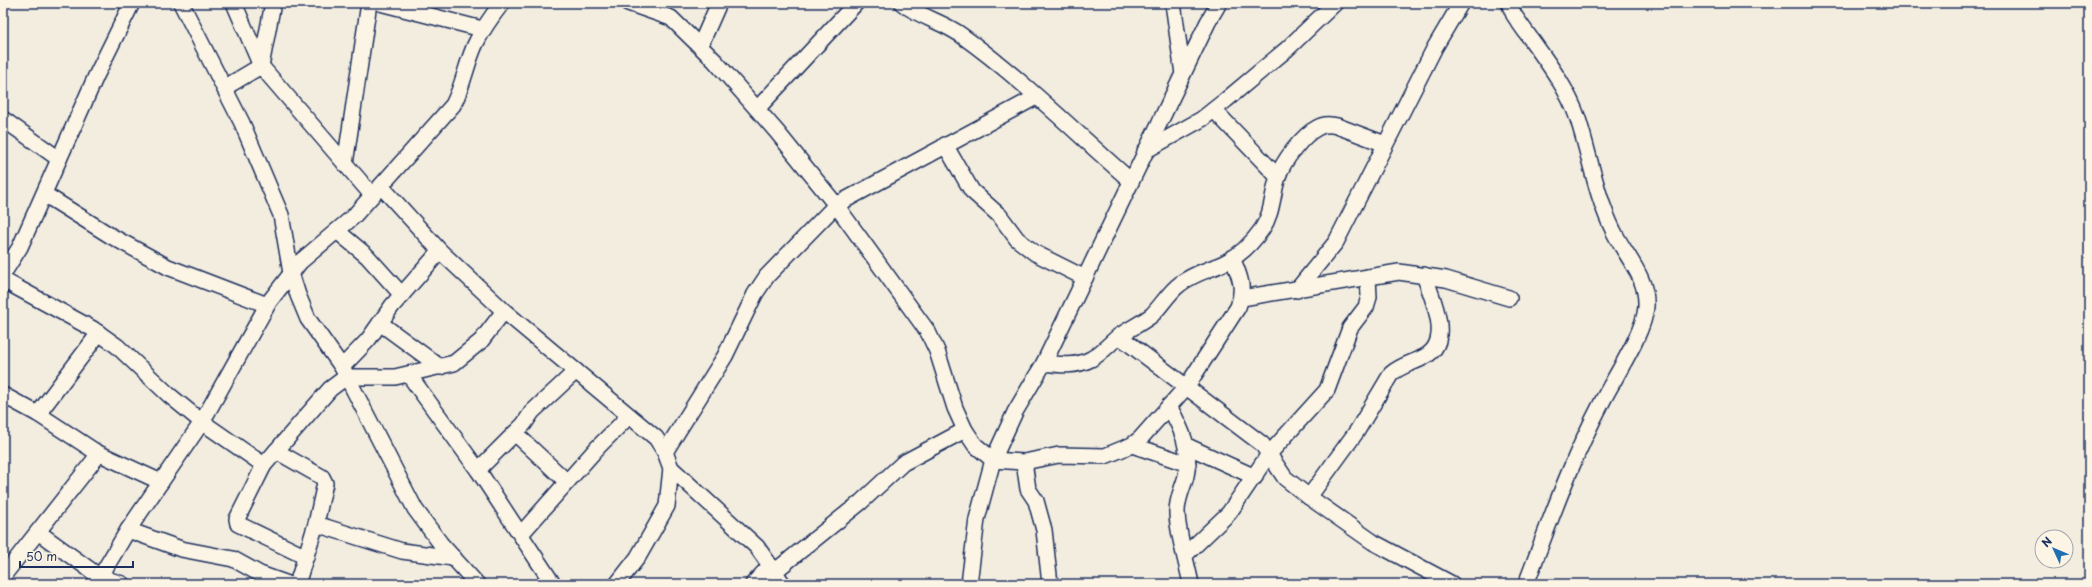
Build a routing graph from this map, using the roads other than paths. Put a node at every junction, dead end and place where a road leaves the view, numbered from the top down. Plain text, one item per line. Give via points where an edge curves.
1 (132, 3) edge
2 (181, 3) edge
3 (234, 3) edge
4 (273, 3) edge
5 (369, 3) edge
6 (380, 3) edge
7 (502, 3) edge
8 (628, 3) edge
9 (719, 3) edge
10 (856, 3) edge
11 (902, 3) edge
12 (1173, 3) edge
13 (1219, 3) edge
14 (1335, 3) edge
15 (1461, 3) edge
16 (1508, 3) edge
17 (482, 29) junction
18 (700, 46) junction
19 (262, 66) junction
20 (1183, 74) junction
21 (224, 88) junction
22 (1036, 98) junction
23 (757, 109) junction
24 (1214, 110) junction
25 (3, 120) edge
26 (1385, 144) junction
27 (945, 145) junction
28 (1145, 151) junction
29 (60, 159) junction
30 (345, 164) junction
31 (1278, 177) junction
32 (1131, 181) junction
33 (377, 190) junction
34 (44, 194) junction
35 (836, 205) junction
36 (337, 231) junction
37 (440, 251) junction
38 (1232, 258) junction
39 (291, 273) junction
40 (3, 274) edge
41 (1424, 275) junction
42 (1368, 277) junction
43 (1085, 278) junction
44 (3, 280) edge
45 (1297, 290) junction
46 (402, 295) junction
47 (1242, 298) junction
48 (1509, 298) dead end
49 (267, 305) junction
50 (504, 311) junction
51 (380, 323) junction
52 (99, 333) junction
53 (1119, 336) junction
54 (1044, 363) junction
55 (440, 367) junction
56 (576, 371) junction
57 (344, 372) junction
58 (409, 375) junction
59 (1187, 386) junction
60 (3, 395) edge
61 (1169, 406) junction
62 (38, 414) junction
63 (629, 416) junction
64 (202, 422) junction
65 (965, 430) junction
66 (515, 434) junction
67 (1132, 445) junction
68 (1187, 446) junction
69 (276, 451) junction
70 (665, 452) junction
71 (99, 454) junction
72 (1269, 454) junction
73 (992, 460) junction
74 (1024, 462) junction
75 (1188, 464) junction
76 (264, 465) junction
77 (671, 468) junction
78 (478, 470) junction
79 (1255, 477) junction
80 (161, 482) junction
81 (567, 482) junction
82 (1309, 497) junction
83 (316, 524) junction
84 (128, 530) junction
85 (38, 532) junction
86 (521, 534) junction
87 (1185, 554) junction
88 (306, 557) junction
89 (454, 558) junction
90 (776, 574) edge
91 (3, 576) edge
92 (98, 580) edge
93 (122, 584) edge
94 (288, 584) edge
95 (296, 584) edge
96 (477, 584) edge
97 (553, 584) edge
98 (617, 584) edge
99 (753, 584) edge
100 (968, 584) edge
101 (1050, 584) edge
102 (1192, 584) edge
103 (1452, 584) edge
104 (1526, 584) edge

1 - 29 street via 96,76
2 - 21 street
3 - 19 street
4 - 19 street
5 - 30 street
6 - 17 street
7 - 17 street
8 - 18 street via 671,18
9 - 18 street
10 - 23 street
11 - 22 street via 912,11 962,35
12 - 20 street
13 - 20 street
14 - 24 street via 1287,49
15 - 26 street via 1435,47
16 - 104 street via 1566,93 1578,120 1613,230 1642,282 1646,307 1644,320 1621,369 1601,403 1576,456
17 - 33 street via 453,105
18 - 23 street
19 - 21 street
19 - 30 street
20 - 28 street
21 - 39 street via 281,214
22 - 27 street
22 - 32 street
23 - 35 street
24 - 28 street
24 - 31 street
25 - 29 street
26 - 31 street via 1337,126 1324,125 1310,132 1297,146
26 - 45 street via 1336,242
27 - 35 street
27 - 43 street via 972,191 1000,216 1017,239 1036,253
28 - 32 street
29 - 34 street
30 - 33 street
31 - 38 street via 1273,205 1262,229
32 - 43 street
33 - 36 street
33 - 37 street
34 - 40 street via 20,247
34 - 49 street via 111,236 168,267
35 - 65 street via 928,332
35 - 70 street via 767,276 755,294 725,356
36 - 39 street via 300,262
36 - 46 street via 367,256
37 - 46 street
37 - 50 street
38 - 47 street via 1243,284
38 - 53 street via 1198,272 1181,283 1151,316
39 - 49 street
39 - 57 street via 308,319
41 - 42 street via 1399,272
41 - 48 street via 1446,278
41 - 82 street via 1437,312 1438,344 1425,357 1391,374 1357,431
42 - 45 street
42 - 72 street via 1370,297 1366,307 1350,328 1327,390
43 - 54 street
44 - 52 street
45 - 47 street
46 - 51 street
47 - 59 street
49 - 64 street
50 - 55 street via 481,341 454,363
50 - 56 street
51 - 55 street
51 - 57 street
52 - 62 street
52 - 64 street
53 - 54 street via 1092,359 1076,365
53 - 59 street
54 - 73 street via 1015,412
55 - 58 street
56 - 63 street
56 - 66 street via 532,412
57 - 58 street via 395,377
57 - 69 street
57 - 89 street via 415,509
58 - 78 street
59 - 61 street
59 - 72 street via 1249,433
60 - 62 street
61 - 67 street
61 - 68 street
62 - 71 street
63 - 70 street via 656,438
63 - 81 street
64 - 76 street
64 - 80 street
65 - 73 street
65 - 90 street via 908,460
66 - 78 street
66 - 81 street
67 - 74 street via 1105,456 1059,455
67 - 75 street
68 - 75 street
68 - 79 street
69 - 76 street
69 - 83 street via 322,477 324,481
70 - 77 street
71 - 80 street
71 - 85 street
72 - 79 street
72 - 82 street via 1285,478
73 - 74 street
73 - 100 street via 977,519
74 - 101 street via 1028,489 1036,501 1044,530
75 - 87 street via 1178,498 1177,513
76 - 88 street via 237,520 238,524
77 - 90 street via 757,547
77 - 98 street via 667,506 638,557
78 - 86 street
79 - 87 street via 1229,513
80 - 84 street
81 - 86 street
82 - 103 street via 1373,542
83 - 88 street
83 - 89 street via 402,551
84 - 92 street
84 - 94 street via 181,550 233,559 260,574
85 - 91 street
85 - 92 street
86 - 97 street
87 - 102 street
88 - 95 street
89 - 96 street
90 - 99 street
92 - 93 street

